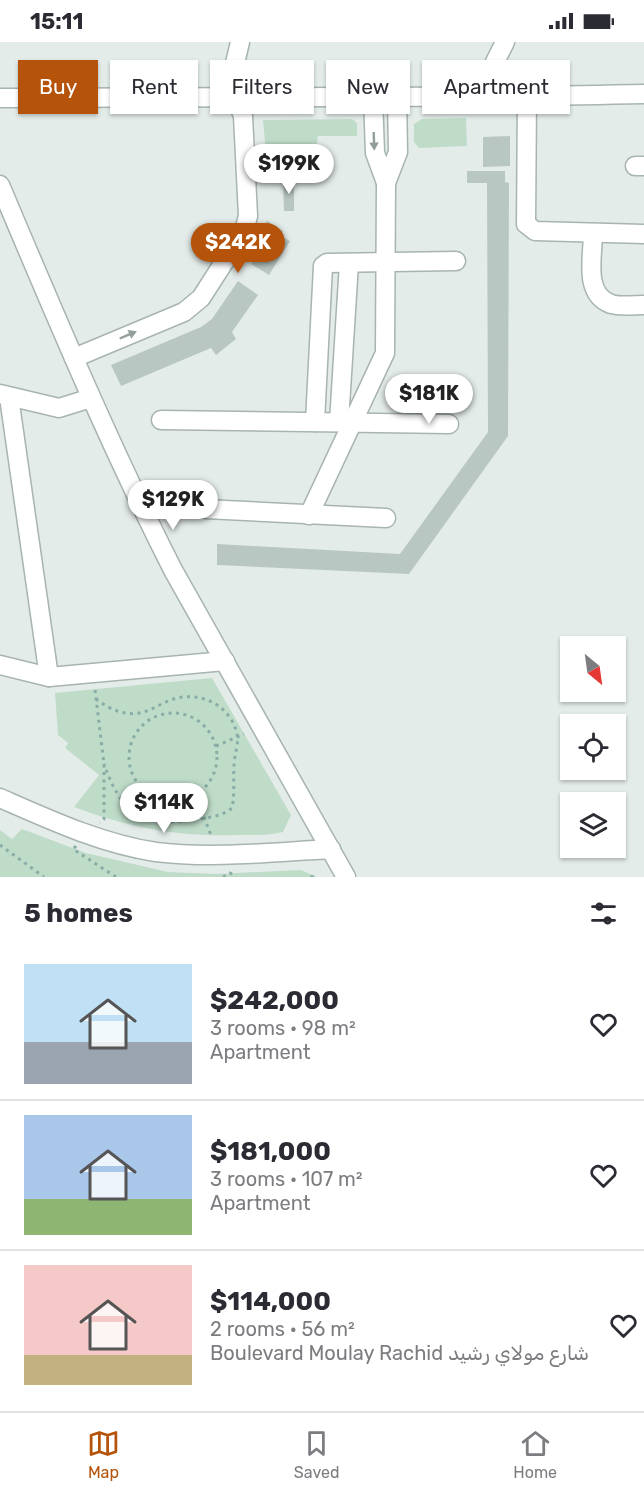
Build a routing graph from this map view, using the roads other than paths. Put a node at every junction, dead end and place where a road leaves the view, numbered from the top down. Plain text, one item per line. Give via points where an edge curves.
1 (240, 42) edge
2 (505, 42) edge
3 (236, 60) edge
4 (496, 60) edge
5 (644, 94) edge
6 (210, 96) edge
7 (570, 96) edge
8 (0, 98) edge
9 (242, 114) edge
10 (374, 114) edge
11 (397, 114) edge
12 (527, 114) edge
13 (387, 183) junction
14 (0, 185) edge
15 (593, 233) junction
16 (644, 234) edge
17 (456, 261) dead end
18 (386, 262) junction
19 (349, 263) junction
20 (644, 305) edge
21 (74, 358) junction
22 (4, 395) edge
23 (91, 398) junction
24 (161, 420) dead end
25 (315, 422) junction
26 (346, 422) junction
27 (449, 424) dead end
28 (204, 509) dead end
29 (309, 515) junction
30 (386, 519) dead end
31 (225, 661) junction
32 (0, 665) edge
33 (49, 677) junction
34 (0, 798) edge
35 (330, 849) junction
36 (346, 877) edge

1 - 3 street
2 - 4 street
5 - 7 street
6 - 8 street
21 -> 9 street via 184,312 201,298 244,231 248,216
10 -> 13 street via 375,153
11 - 13 street via 398,152
12 - 15 street via 526,224 535,231
13 - 18 street
14 - 21 street
15 - 16 street
15 - 20 street via 592,288 601,299 613,304
17 - 18 street
18 - 19 street
18 - 26 street via 385,353
19 - 25 street via 327,263 322,267
19 - 26 street
21 - 23 street
22 - 23 street via 59,408
22 - 33 street
23 - 31 street via 150,524
24 - 25 street
25 - 26 street
26 - 27 street
26 - 29 street
28 - 29 street
29 - 30 street
31 - 33 street
31 - 35 street
32 - 33 street
34 - 35 street via 89,835 155,852
35 - 36 street

